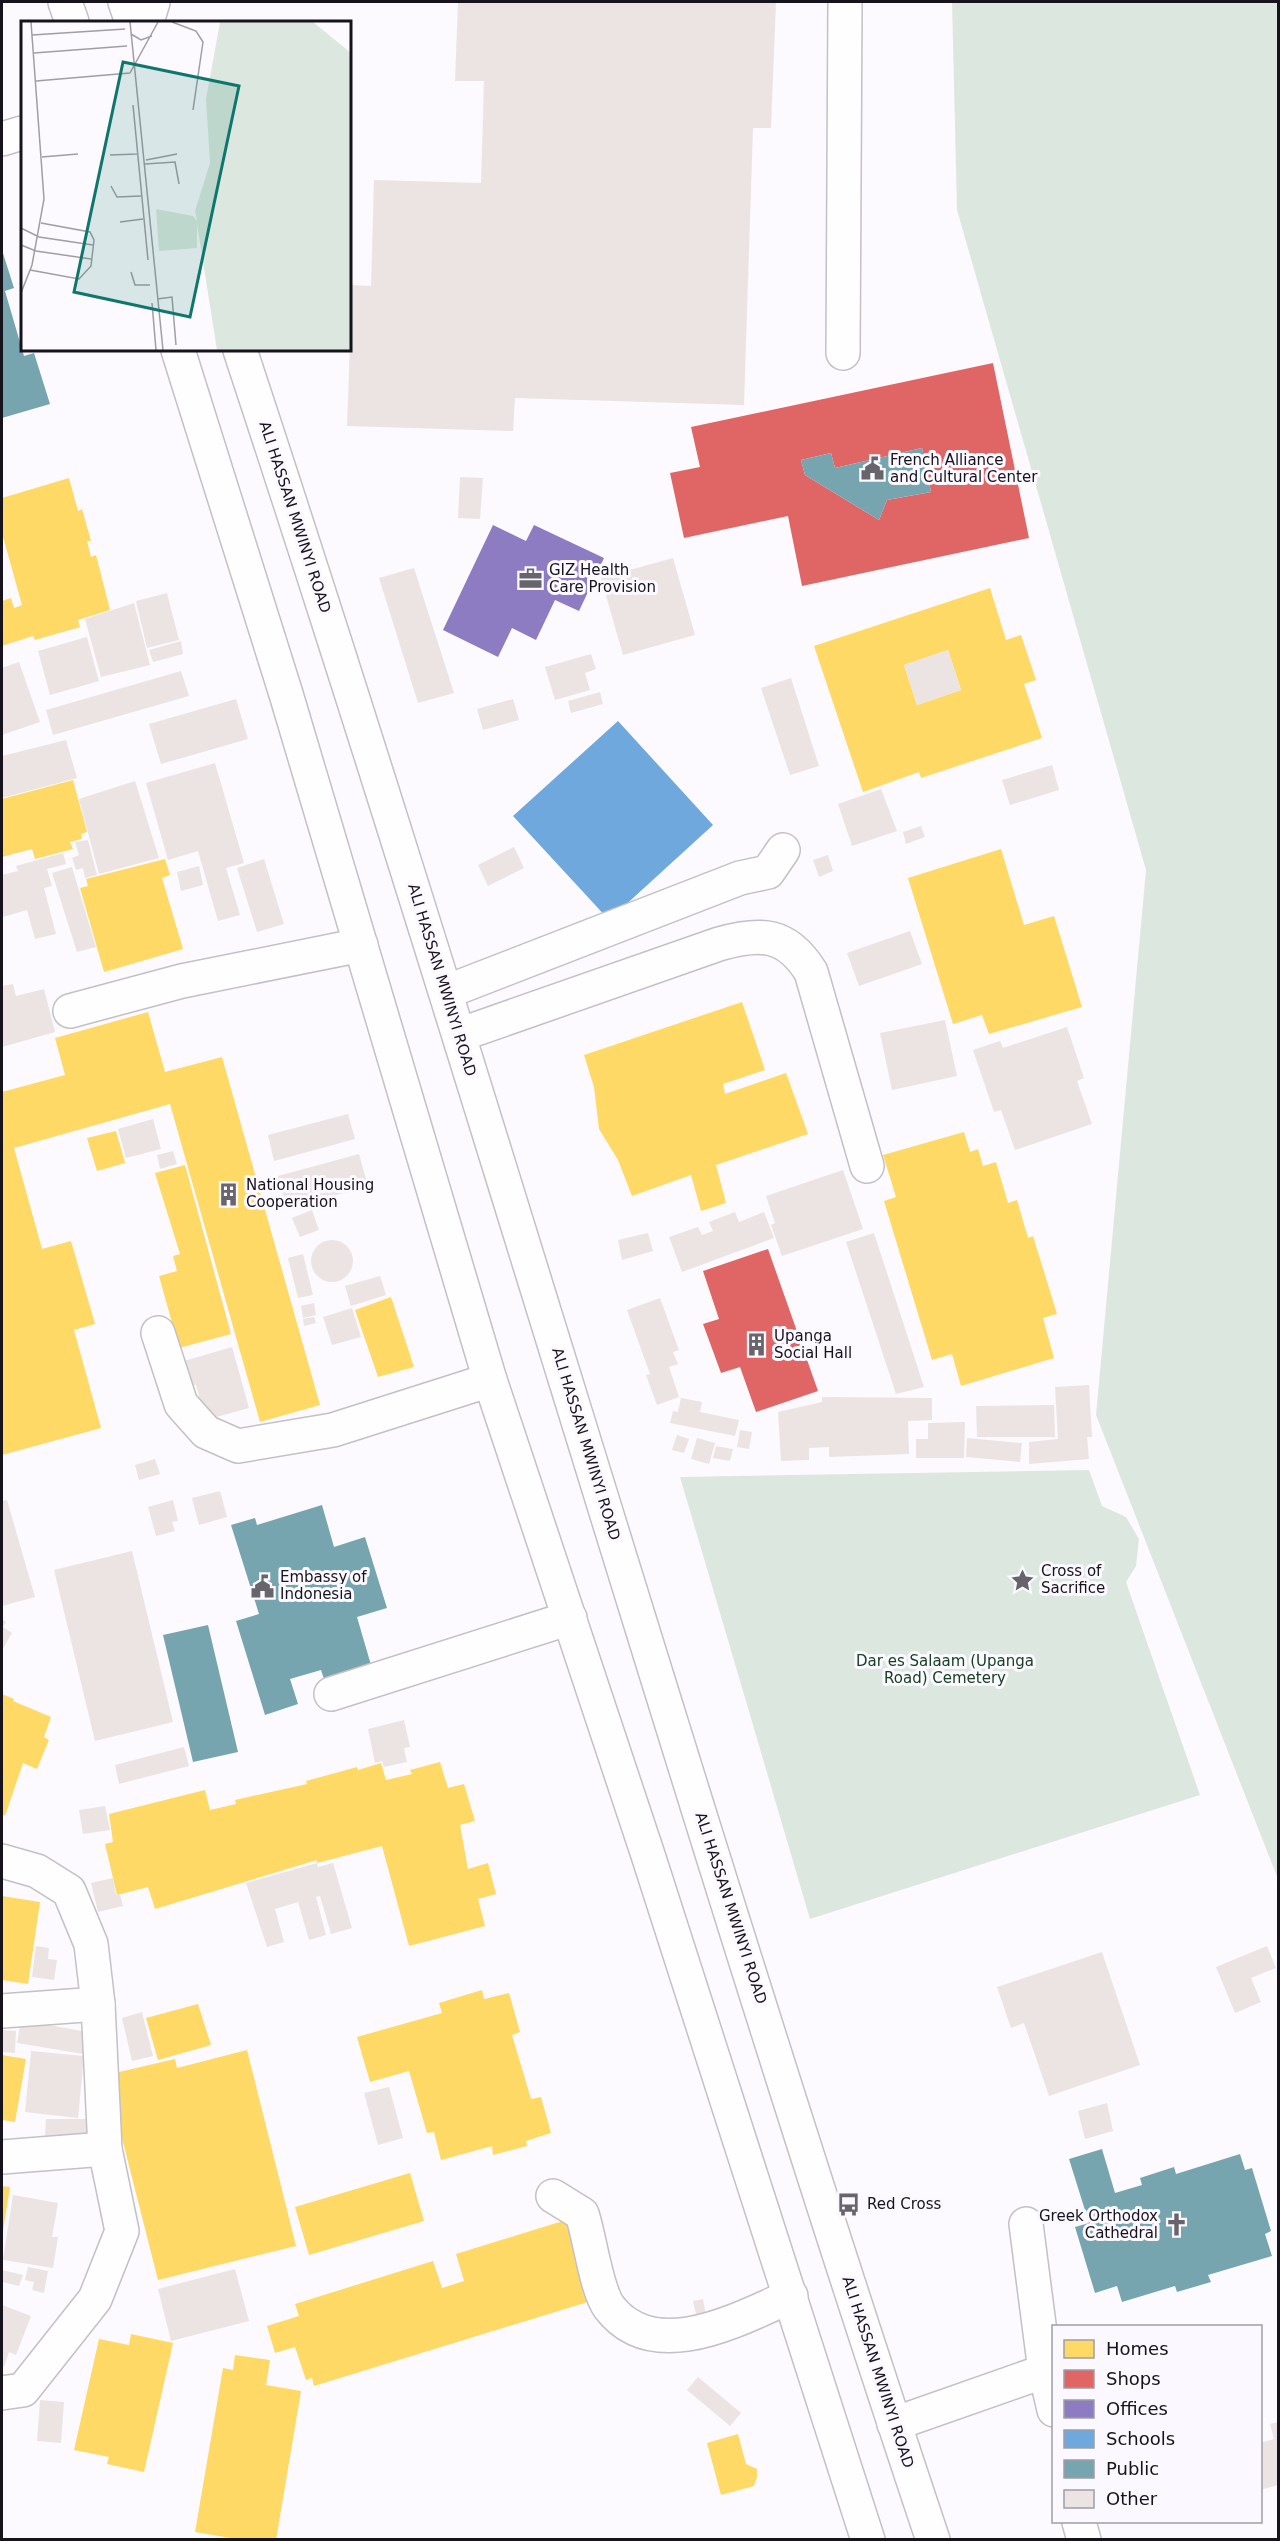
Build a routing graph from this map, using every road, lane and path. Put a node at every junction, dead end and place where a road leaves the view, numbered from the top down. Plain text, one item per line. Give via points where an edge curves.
1 (64, 2) edge
2 (125, 2) edge
3 (153, 2) edge
4 (845, 2) edge
5 (72, 21) edge
6 (132, 21) edge
7 (147, 21) edge
8 (21, 133) edge
9 (2, 139) edge
10 (178, 351) edge
11 (240, 351) edge
12 (843, 353) dead end
13 (783, 850) dead end
14 (361, 945) junction
15 (446, 992) junction
16 (70, 1011) dead end
17 (459, 1035) junction
18 (867, 1166) dead end
19 (158, 1333) dead end
20 (490, 1380) junction
21 (570, 1618) junction
22 (331, 1694) dead end
23 (2, 1861) edge
24 (98, 2004) junction
25 (2, 2011) edge
26 (105, 2149) junction
27 (2, 2157) edge
28 (553, 2196) dead end
29 (1026, 2224) dead end
30 (791, 2296) junction
31 (1045, 2371) junction
32 (2, 2393) edge
33 (1052, 2405) edge
34 (894, 2424) junction
35 (1079, 2523) edge
36 (868, 2540) edge
37 (933, 2540) edge
38 (1084, 2540) edge

1 - 5 main road
2 - 6 main road
3 - 7 main road
4 - 12 main road
8 - 9 main road
10 - 14 main road
11 - 15 main road, ALI HASSAN MWINYI ROAD
13 - 15 main road via 768,872 740,878
14 - 16 main road via 182,981
14 - 20 main road
15 - 17 main road, ALI HASSAN MWINYI ROAD
17 - 18 main road via 719,944 739,938 775,938 802,957 811,972
17 - 34 main road, ALI HASSAN MWINYI ROAD
19 - 20 main road via 181,1404 206,1432 238,1446 333,1430
20 - 21 main road
21 - 22 main road
21 - 30 main road
23 - 24 main road via 36,1871 69,1891 91,1944
24 - 25 main road
24 - 26 main road
26 - 27 main road
26 - 32 main road via 122,2231 95,2299 23,2390
28 - 30 main road via 582,2214 608,2306 632,2328 663,2336 698,2331 732,2322
29 - 31 main road
30 - 36 main road
31 - 33 main road
31 - 34 main road
34 - 37 main road, ALI HASSAN MWINYI ROAD
35 - 38 main road

